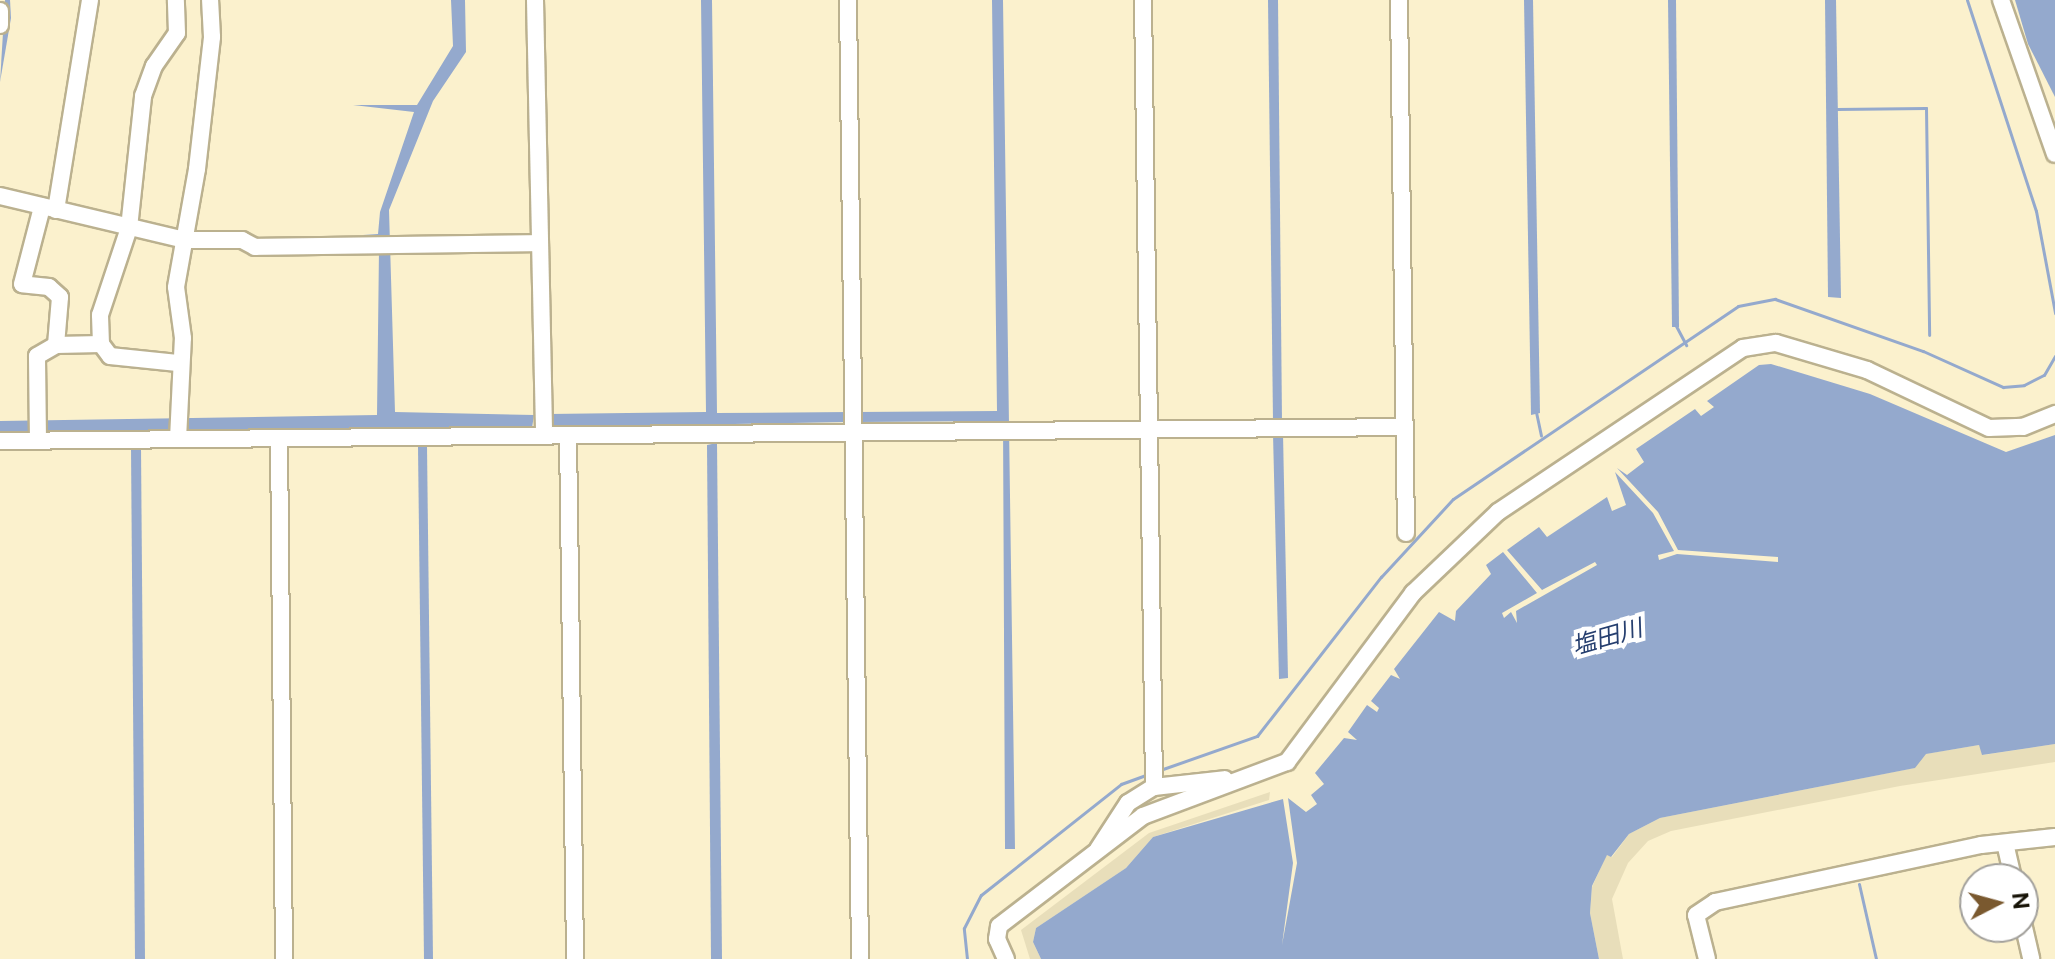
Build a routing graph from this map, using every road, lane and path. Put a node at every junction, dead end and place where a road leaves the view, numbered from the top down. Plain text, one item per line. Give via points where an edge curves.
1 (90, 0) edge
2 (176, 0) edge
3 (210, 0) edge
4 (535, 0) edge
5 (848, 0) edge
6 (1143, 0) edge
7 (1399, 0) edge
8 (2001, 0) edge
9 (0, 11) edge
10 (0, 25) edge
11 (2055, 154) edge
12 (0, 196) edge
13 (49, 208) junction
14 (129, 228) junction
15 (184, 240) junction
16 (538, 243) junction
17 (101, 344) junction
18 (56, 345) junction
19 (178, 363) junction
20 (2055, 414) edge
21 (853, 421) junction
22 (543, 426) junction
23 (1404, 427) junction
24 (1149, 429) junction
25 (178, 435) junction
26 (568, 435) junction
27 (279, 438) junction
28 (38, 440) junction
29 (0, 441) edge
30 (1406, 533) dead end
31 (1153, 777) junction
32 (1233, 783) junction
33 (2055, 837) edge
34 (2005, 843) junction
35 (1097, 855) junction
36 (2009, 863) edge
37 (284, 959) edge
38 (575, 959) edge
39 (860, 959) edge
40 (1006, 959) edge
41 (1707, 959) edge

1 - 13 street
2 - 14 street via 177,33 154,66 143,96
3 - 15 street via 212,37
4 - 16 street
5 - 21 street
6 - 24 street
7 - 23 street
8 - 11 street
9 - 10 street
12 - 13 street
13 - 14 street
13 - 18 street via 22,284 49,287 60,297
14 - 15 street
14 - 17 street via 100,315
15 - 16 street via 242,240 255,247
15 - 19 street via 176,287 183,338
16 - 22 street
17 - 18 street
17 - 19 street via 110,356
18 - 28 street via 37,356
19 - 25 street
20 - 32 street via 2023,427 1989,428 1867,370 1776,343 1752,344 1498,512 1463,541 1413,593 1287,762
21 - 24 street via 1005,430
21 - 26 street via 712,433
21 - 39 street
22 - 26 street
22 - 27 street via 423,437
23 - 24 street
23 - 30 street
24 - 31 street
25 - 27 street
25 - 28 street
26 - 38 street
27 - 37 street
28 - 29 street
31 - 32 street
31 - 35 street via 1099,841
32 - 35 street via 1143,816
33 - 34 street
34 - 36 street
34 - 41 street via 1715,902 1696,915
35 - 40 street via 999,926 997,939

